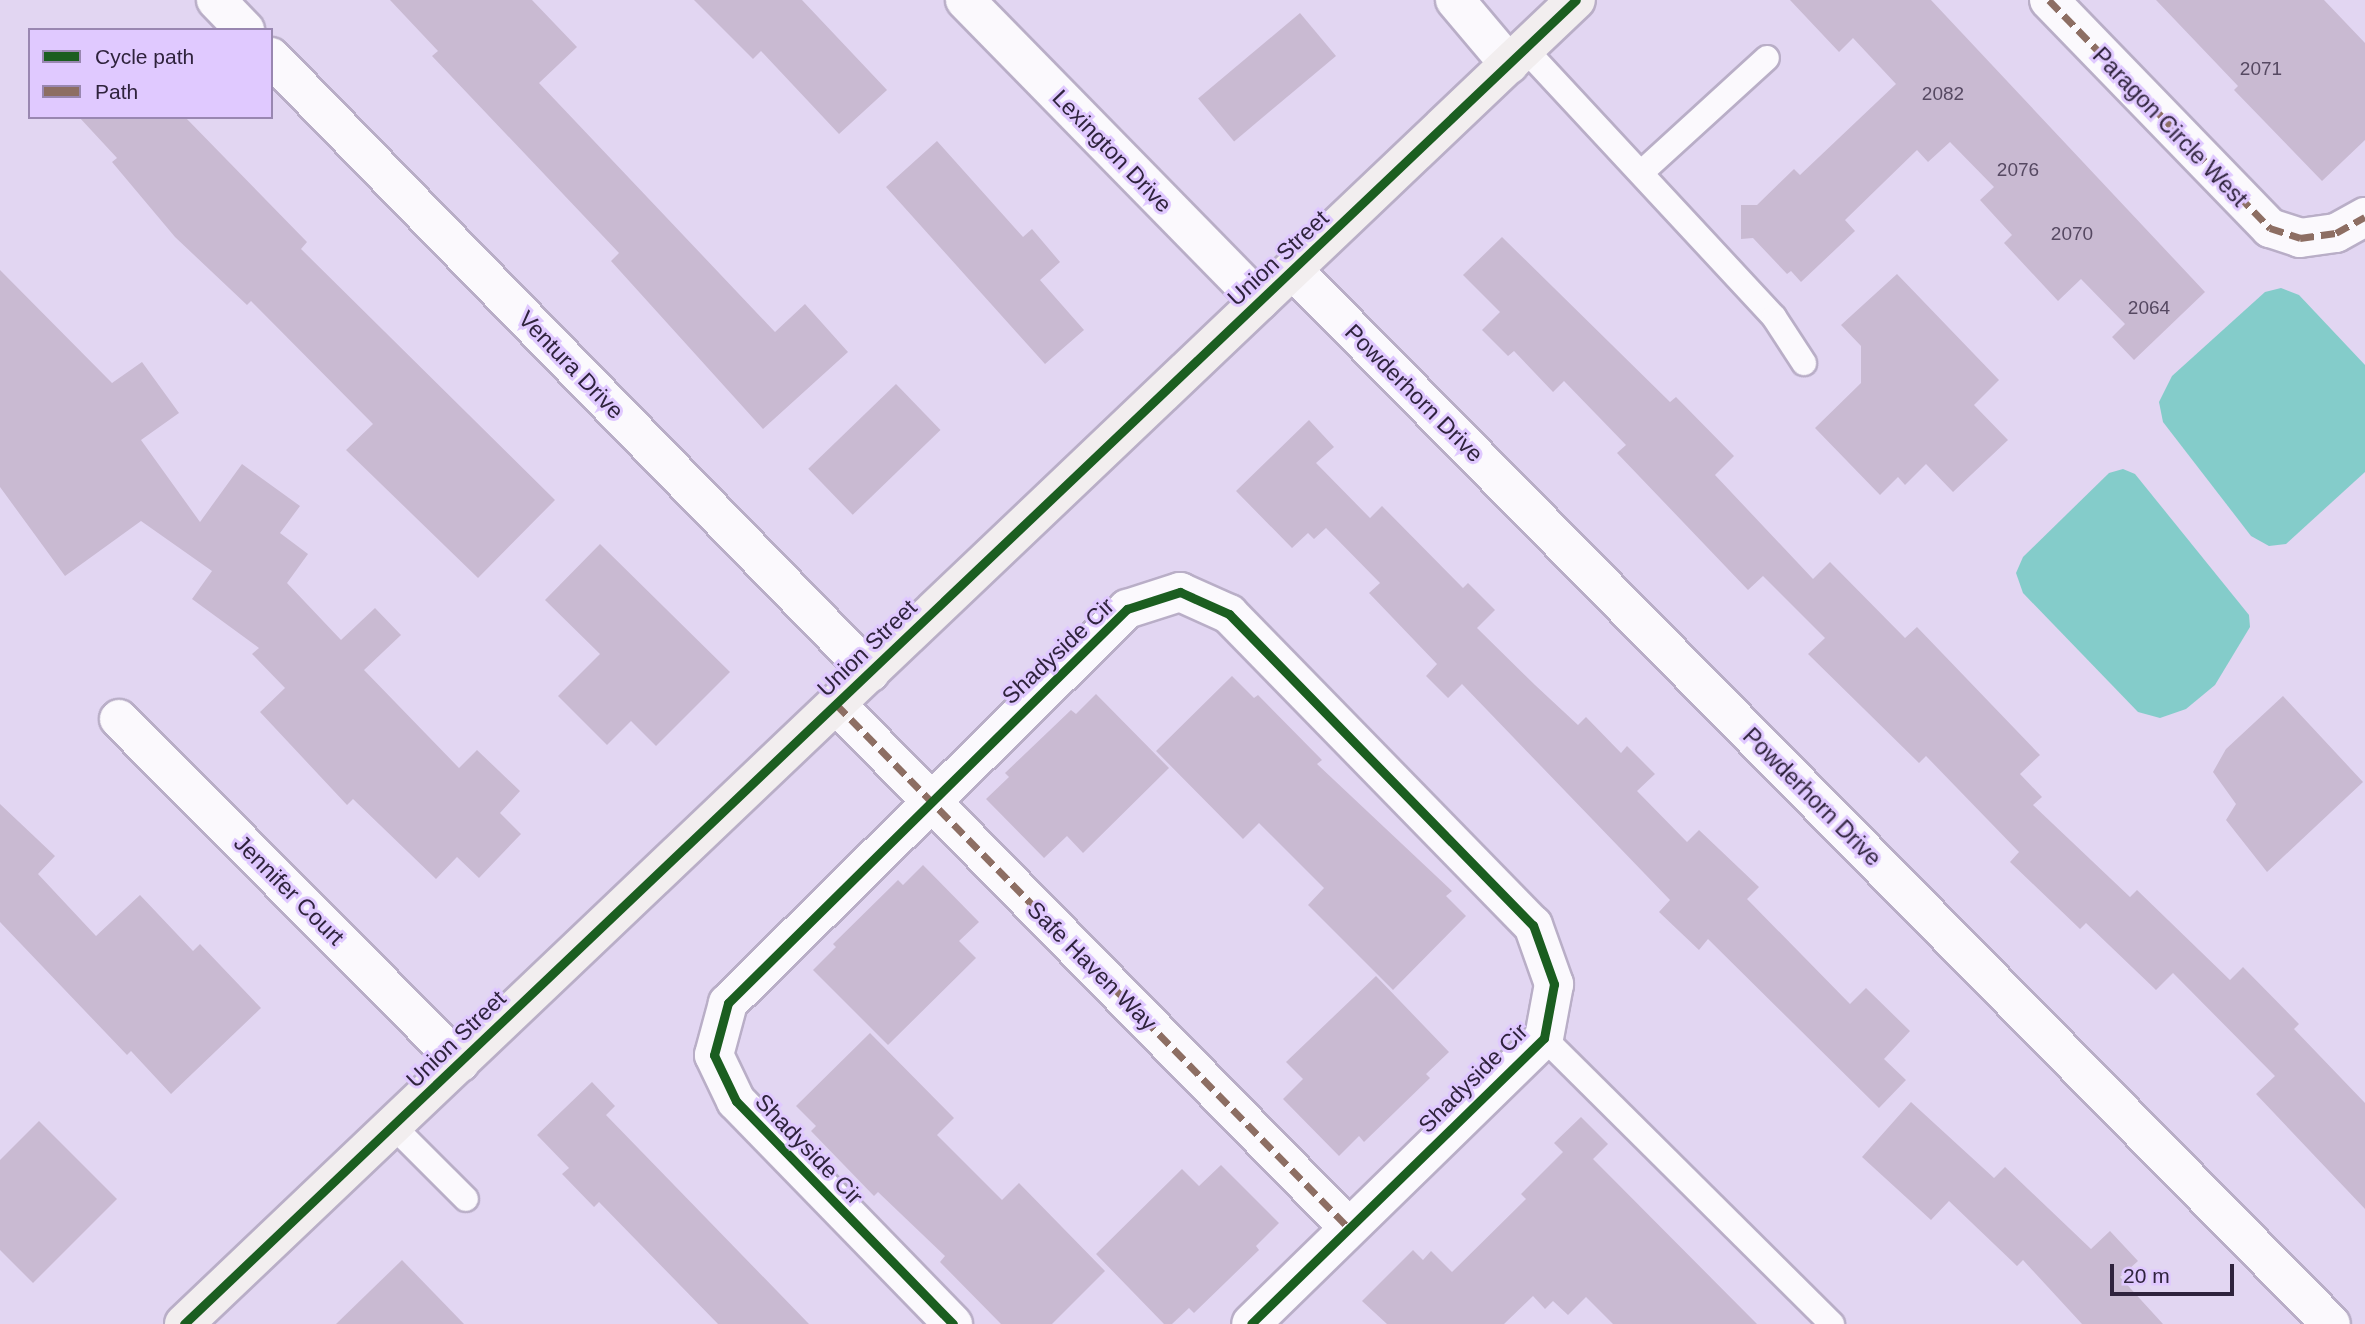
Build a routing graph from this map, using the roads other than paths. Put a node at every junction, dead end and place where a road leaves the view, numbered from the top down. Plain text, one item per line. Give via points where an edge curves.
1 (216, 0) edge
2 (965, 0) edge
3 (1455, 0) edge
4 (1576, 0) edge
5 (2049, 0) edge
6 (242, 28) edge
7 (1517, 57) junction
8 (1767, 58) dead end
9 (273, 59) edge
10 (1642, 172) junction
11 (2365, 217) edge
12 (1293, 270) junction
13 (1259, 301) junction
14 (1804, 363) dead end
15 (870, 672) junction
16 (836, 704) junction
17 (119, 719) dead end
18 (929, 801) junction
19 (1544, 1038) junction
20 (460, 1062) junction
21 (393, 1126) junction
22 (466, 1199) dead end
23 (1348, 1227) junction
24 (184, 1324) edge
25 (953, 1324) edge
26 (1251, 1324) edge
27 (1832, 1324) edge
28 (2331, 1324) edge

1 - 6 street
2 - 13 street, Lexington Drive
3 - 7 street
4 - 7 street, Union Street
5 - 11 street, Paragon Circle West via 2270,228 2300,238 2336,233
7 - 10 lane
7 - 12 street, Union Street
8 - 10 lane
9 - 15 street, Ventura Drive
10 - 14 lane via 1774,317
12 - 13 street, Union Street
12 - 28 street, Powderhorn Drive
13 - 15 street, Union Street
15 - 16 street, Union Street
16 - 18 street, Safe Haven Way
16 - 20 street, Union Street
17 - 20 street, Jennifer Court
18 - 19 street, Shadyside Cir via 1127,609 1180,592 1229,614 1533,925 1554,984
18 - 23 street, Safe Haven Way
18 - 25 street, Shadyside Cir via 728,1003 714,1055 736,1101
19 - 23 street, Shadyside Cir
19 - 27 lane
20 - 21 street, Union Street
21 - 22 lane
21 - 24 street, Union Street
23 - 26 street, Shadyside Cir

